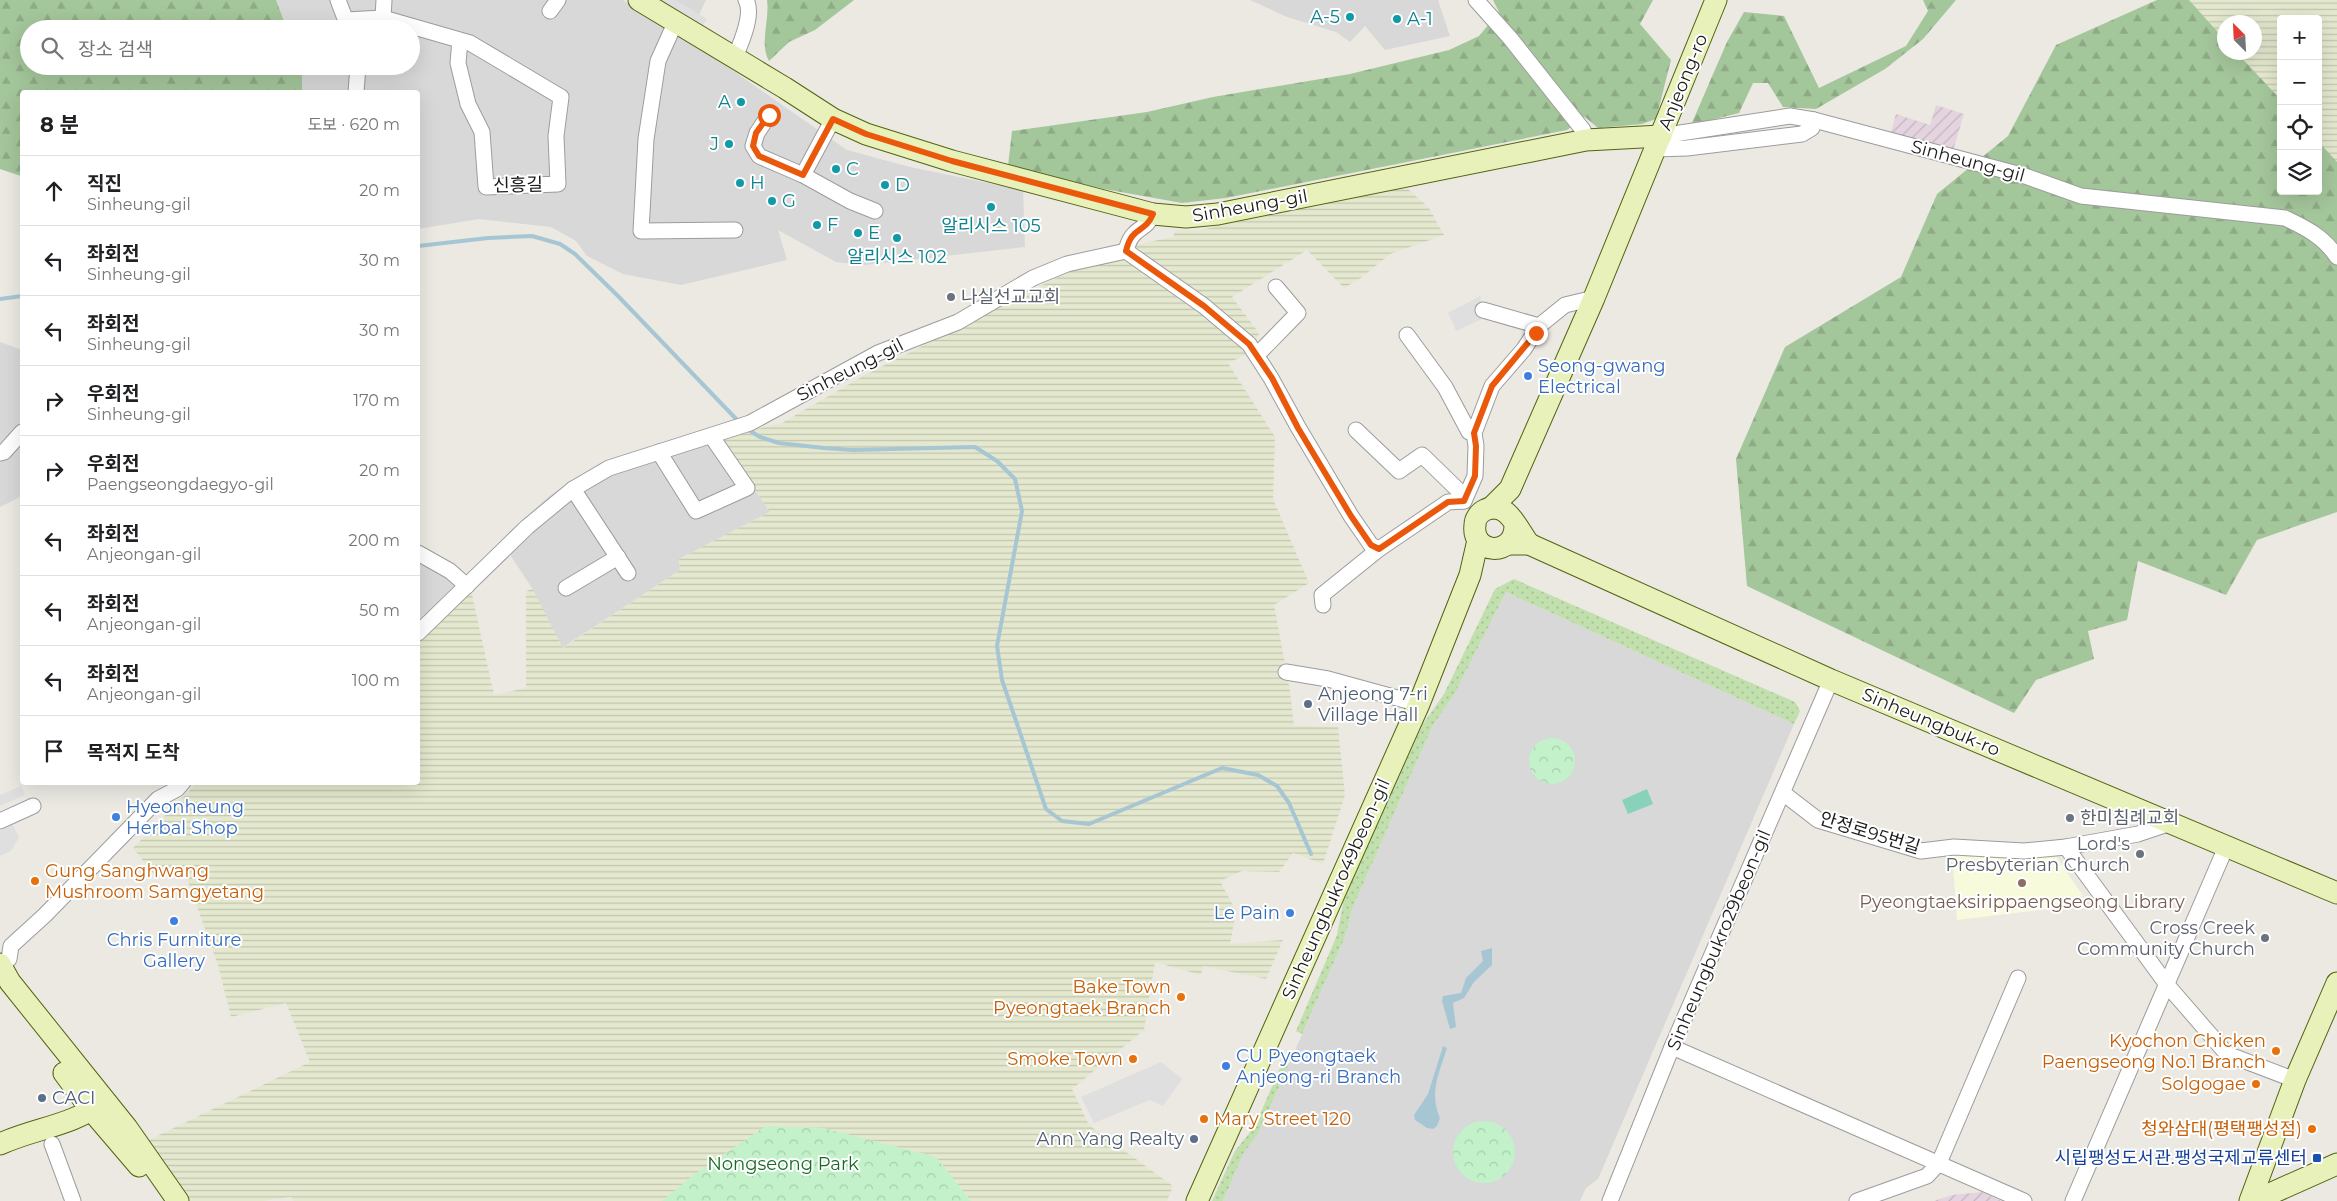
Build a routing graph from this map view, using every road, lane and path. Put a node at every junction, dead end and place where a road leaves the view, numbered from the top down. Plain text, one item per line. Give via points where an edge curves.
1 (338, 0) edge
2 (384, 0) edge
3 (639, 0) edge
4 (746, 0) edge
5 (1476, 0) edge
6 (1716, 0) edge
7 (383, 18) junction
8 (346, 20) edge
9 (373, 20) edge
10 (390, 20) edge
11 (676, 21) junction
12 (420, 29) edge
13 (460, 40) junction
14 (735, 57) junction
15 (357, 75) edge
16 (356, 90) edge
17 (769, 115) dead end
18 (833, 119) junction
19 (1586, 140) junction
20 (1655, 150) junction
21 (803, 175) junction
22 (875, 211) dead end
23 (1153, 214) junction
24 (735, 230) dead end
25 (1126, 251) junction
26 (2337, 257) edge
27 (1276, 287) dead end
28 (1594, 298) junction
29 (1483, 310) dead end
30 (1540, 326) junction
31 (1407, 335) dead end
32 (1257, 355) junction
33 (1356, 430) dead end
34 (1474, 433) junction
35 (20, 434) edge
36 (712, 437) junction
37 (659, 452) junction
38 (0, 453) edge
39 (1510, 488) joint
40 (573, 489) junction
41 (1493, 524) junction
42 (1379, 549) junction
43 (420, 554) edge
44 (618, 557) junction
45 (628, 573) dead end
46 (468, 586) junction
47 (566, 588) dead end
48 (1323, 605) dead end
49 (420, 631) edge
50 (1286, 672) dead end
51 (1831, 680) junction
52 (1419, 704) junction
53 (180, 785) edge
54 (1783, 793) junction
55 (33, 806) dead end
56 (0, 821) edge
57 (2170, 823) junction
58 (2226, 846) junction
59 (2066, 847) junction
60 (2337, 893) edge
61 (0, 965) edge
62 (2018, 978) dead end
63 (2337, 983) edge
64 (0, 986) edge
65 (2168, 986) junction
66 (1672, 1047) junction
67 (2295, 1080) junction
68 (98, 1106) junction
69 (0, 1144) edge
70 (52, 1144) dead end
71 (1939, 1163) junction
72 (2337, 1164) edge
73 (1884, 1197) edge
74 (73, 1201) edge
75 (165, 1201) edge
76 (178, 1201) edge
77 (1197, 1201) edge
78 (1610, 1201) edge
79 (1857, 1201) edge
80 (2024, 1201) edge
81 (2073, 1201) edge
82 (2250, 1201) edge
83 (2254, 1201) edge

1 - 8 street
2 - 7 street
3 - 11 street, Sinheung-gil
4 - 14 street via 746,30
5 - 19 street via 1584,130
6 - 20 street, Anjeong-ro
7 - 9 street, 신흥길
7 - 10 street, 신흥길
11 - 14 street, Sinheung-gil
11 - 24 street via 658,61 646,139 642,231
12 - 13 street, 신흥길
13 - 13 street, 신흥길 via 561,97 556,136 558,184 486,187 482,132 468,104 458,64
14 - 18 street, Sinheung-gil
15 - 16 street
17 - 21 street via 756,133 753,146 759,156
18 - 21 street
18 - 23 street, Sinheung-gil via 866,134 952,161
19 - 20 street, Sinheung-gil
19 - 23 street, Sinheung-gil via 1218,214 1186,217
20 - 26 street, Sinheung-gil via 1790,116 2025,176 2081,196 2285,218 2308,229 2328,244
20 - 28 street, Anjeong-ro
21 - 22 street
23 - 25 street via 1147,225 1132,233
25 - 32 street via 1204,306 1249,344
25 - 36 street, Sinheung-gil via 1067,264 1033,278 958,322 878,353 745,425
27 - 32 street via 1298,314
28 - 30 street via 1565,305
28 - 39 street, Anjeong-ro
29 - 30 street
30 - 34 street via 1492,386
31 - 34 street via 1445,387 1468,432
32 - 42 street via 1351,516 1371,545
33 - 41 street via 1398,471 1422,455
34 - 41 street via 1475,476
35 - 38 street
36 - 37 street, Sinheung-gil
36 - 37 street via 747,488 696,511
37 - 40 street, Sinheung-gil via 609,468
39 - 41 street, Sinheungbukro49beon-gil
40 - 44 street
40 - 46 street, Sinheung-gil via 527,527
41 - 42 street via 1448,502
41 - 51 street, Sinheungbuk-ro
41 - 52 street, Sinheungbukro49beon-gil
42 - 48 street via 1322,595
43 - 46 street via 450,570
44 - 45 street
44 - 47 street
46 - 49 street, Sinheung-gil
50 - 52 street via 1328,679
51 - 54 street, Sinheungbukro29beon-gil
51 - 57 street, Sinheungbuk-ro
52 - 77 street, Sinheungbukro49beon-gil
53 - 61 street via 158,799 11,946 9,958
54 - 59 street, 안정로95번길 via 1818,820 1921,851 1954,847 2024,851
54 - 66 street, Sinheungbukro29beon-gil
55 - 56 street
57 - 58 street, Sinheungbuk-ro
57 - 59 street, 안정로95번길 via 2138,834
58 - 60 street, Sinheungbuk-ro
58 - 65 street
59 - 65 street
61 - 68 street
62 - 71 street
63 - 67 street
64 - 68 street via 15,1010
65 - 67 street via 2227,1054
65 - 81 street
66 - 71 street
66 - 78 street, Sinheungbukro29beon-gil
67 - 82 street
68 - 69 street via 78,1119
68 - 75 street
68 - 76 street via 127,1128
70 - 74 street
71 - 73 street via 1927,1176
71 - 80 street
72 - 83 street
73 - 79 street

